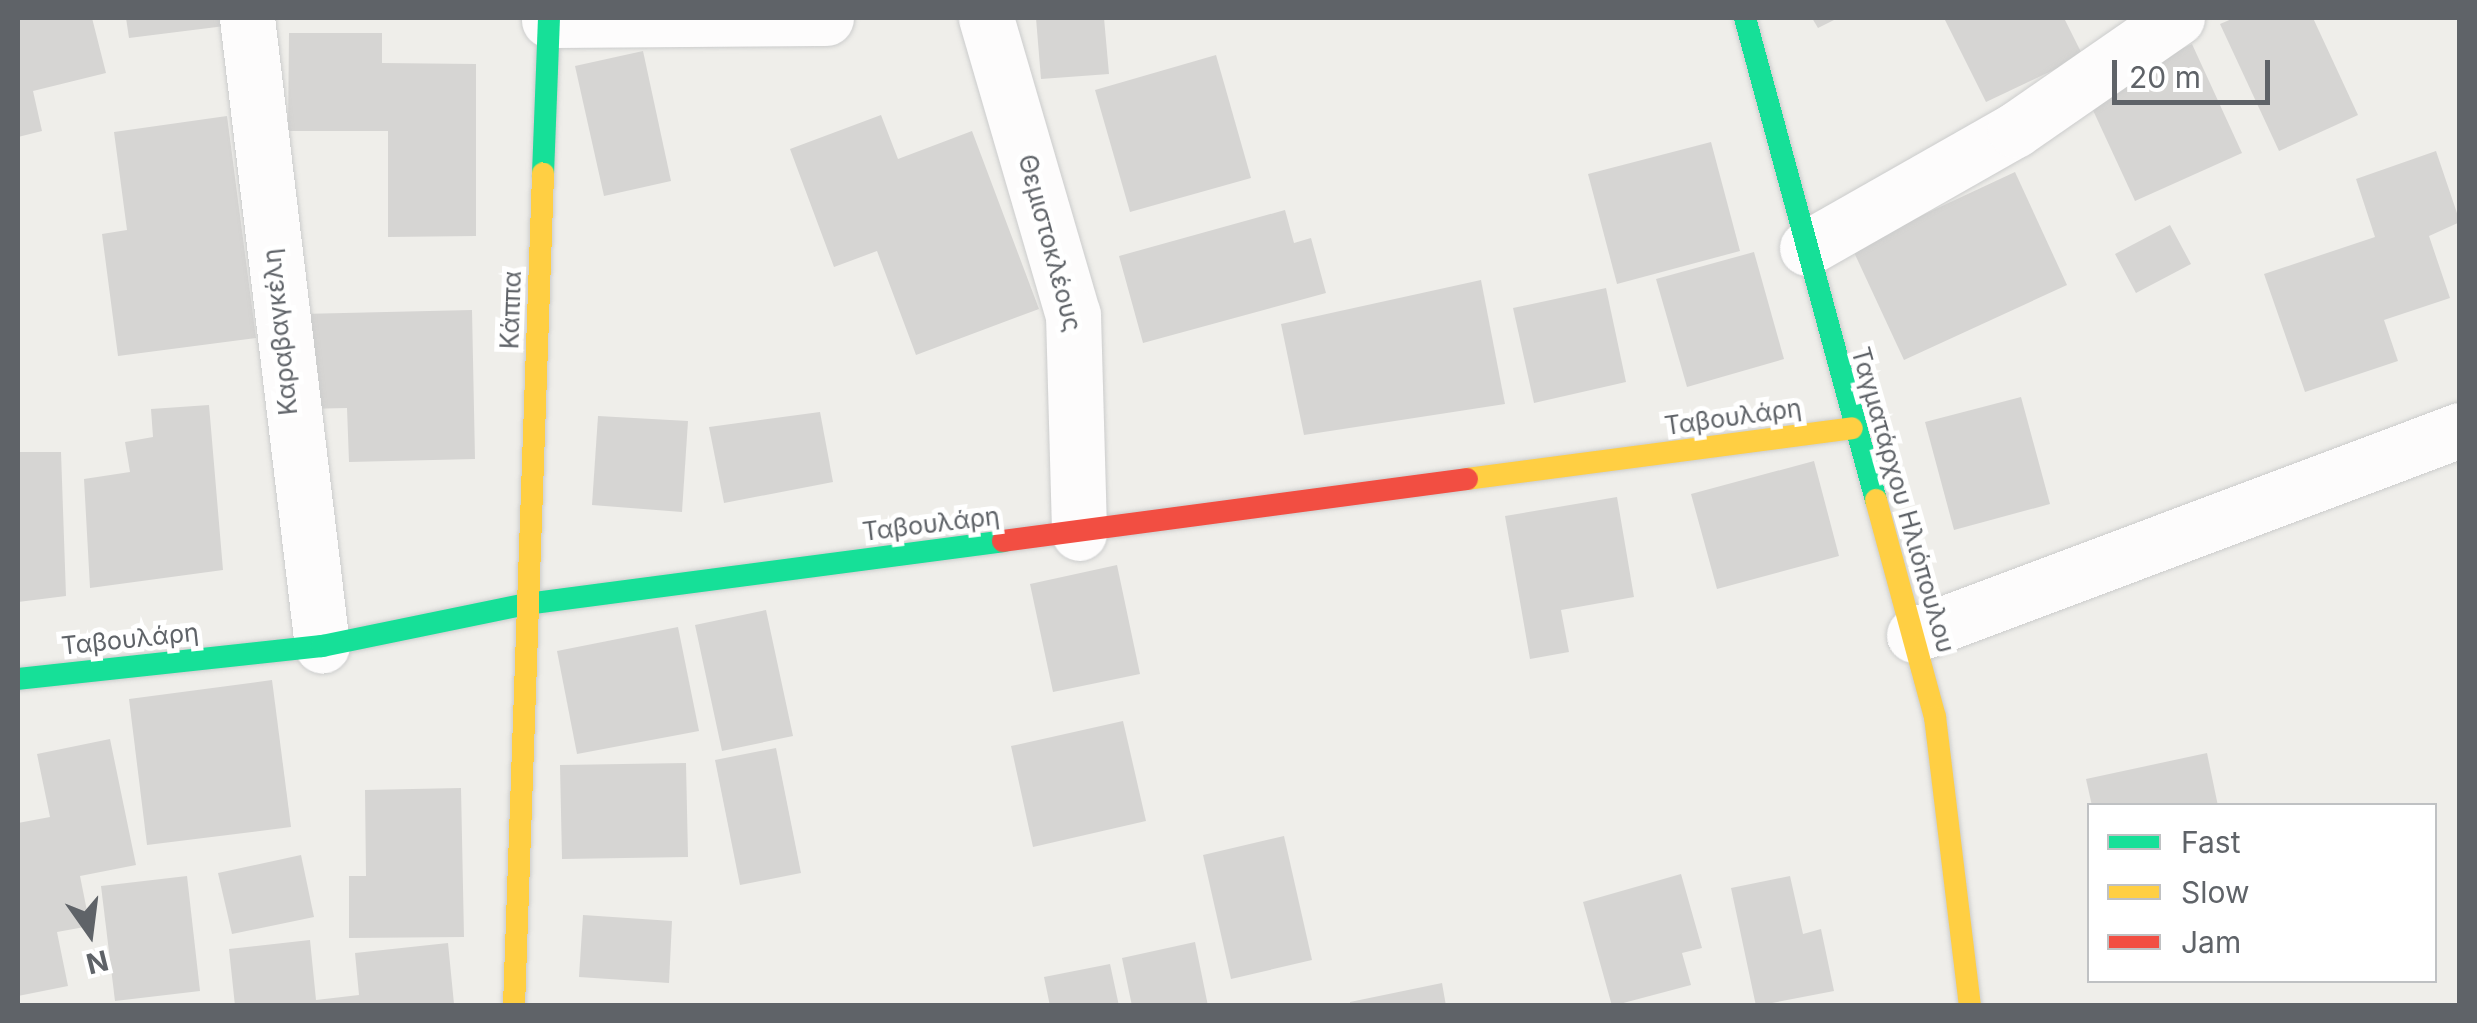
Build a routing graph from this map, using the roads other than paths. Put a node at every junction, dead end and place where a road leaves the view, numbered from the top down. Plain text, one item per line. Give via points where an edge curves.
1 (247, 18) edge
2 (826, 18) edge
3 (986, 18) edge
4 (1745, 18) edge
5 (2177, 18) edge
6 (549, 19) edge
7 (1808, 248) junction
8 (1852, 428) junction
9 (2460, 430) edge
10 (1079, 533) junction
11 (527, 604) junction
12 (1914, 635) junction
13 (322, 646) junction
14 (18, 679) edge
15 (514, 1006) edge
16 (1970, 1006) edge

1 - 13 street, Καραβαγκέλη
2 - 6 street
3 - 10 street, Θεμιστοκλέους via 1073,314
4 - 7 street, Ταγματάρχου Ηλιόπουλου
5 - 7 street via 2015,130
6 - 11 street, Κάππα
7 - 8 street, Ταγματάρχου Ηλιόπουλου
8 - 10 street, Ταβουλάρη
8 - 12 street, Ταγματάρχου Ηλιόπουλου
9 - 12 street
10 - 11 street, Ταβουλάρη
11 - 13 street, Ταβουλάρη
11 - 15 street, Κάππα
12 - 16 street, Ταγματάρχου Ηλιόπουλου via 1935,717
13 - 14 street, Ταβουλάρη

